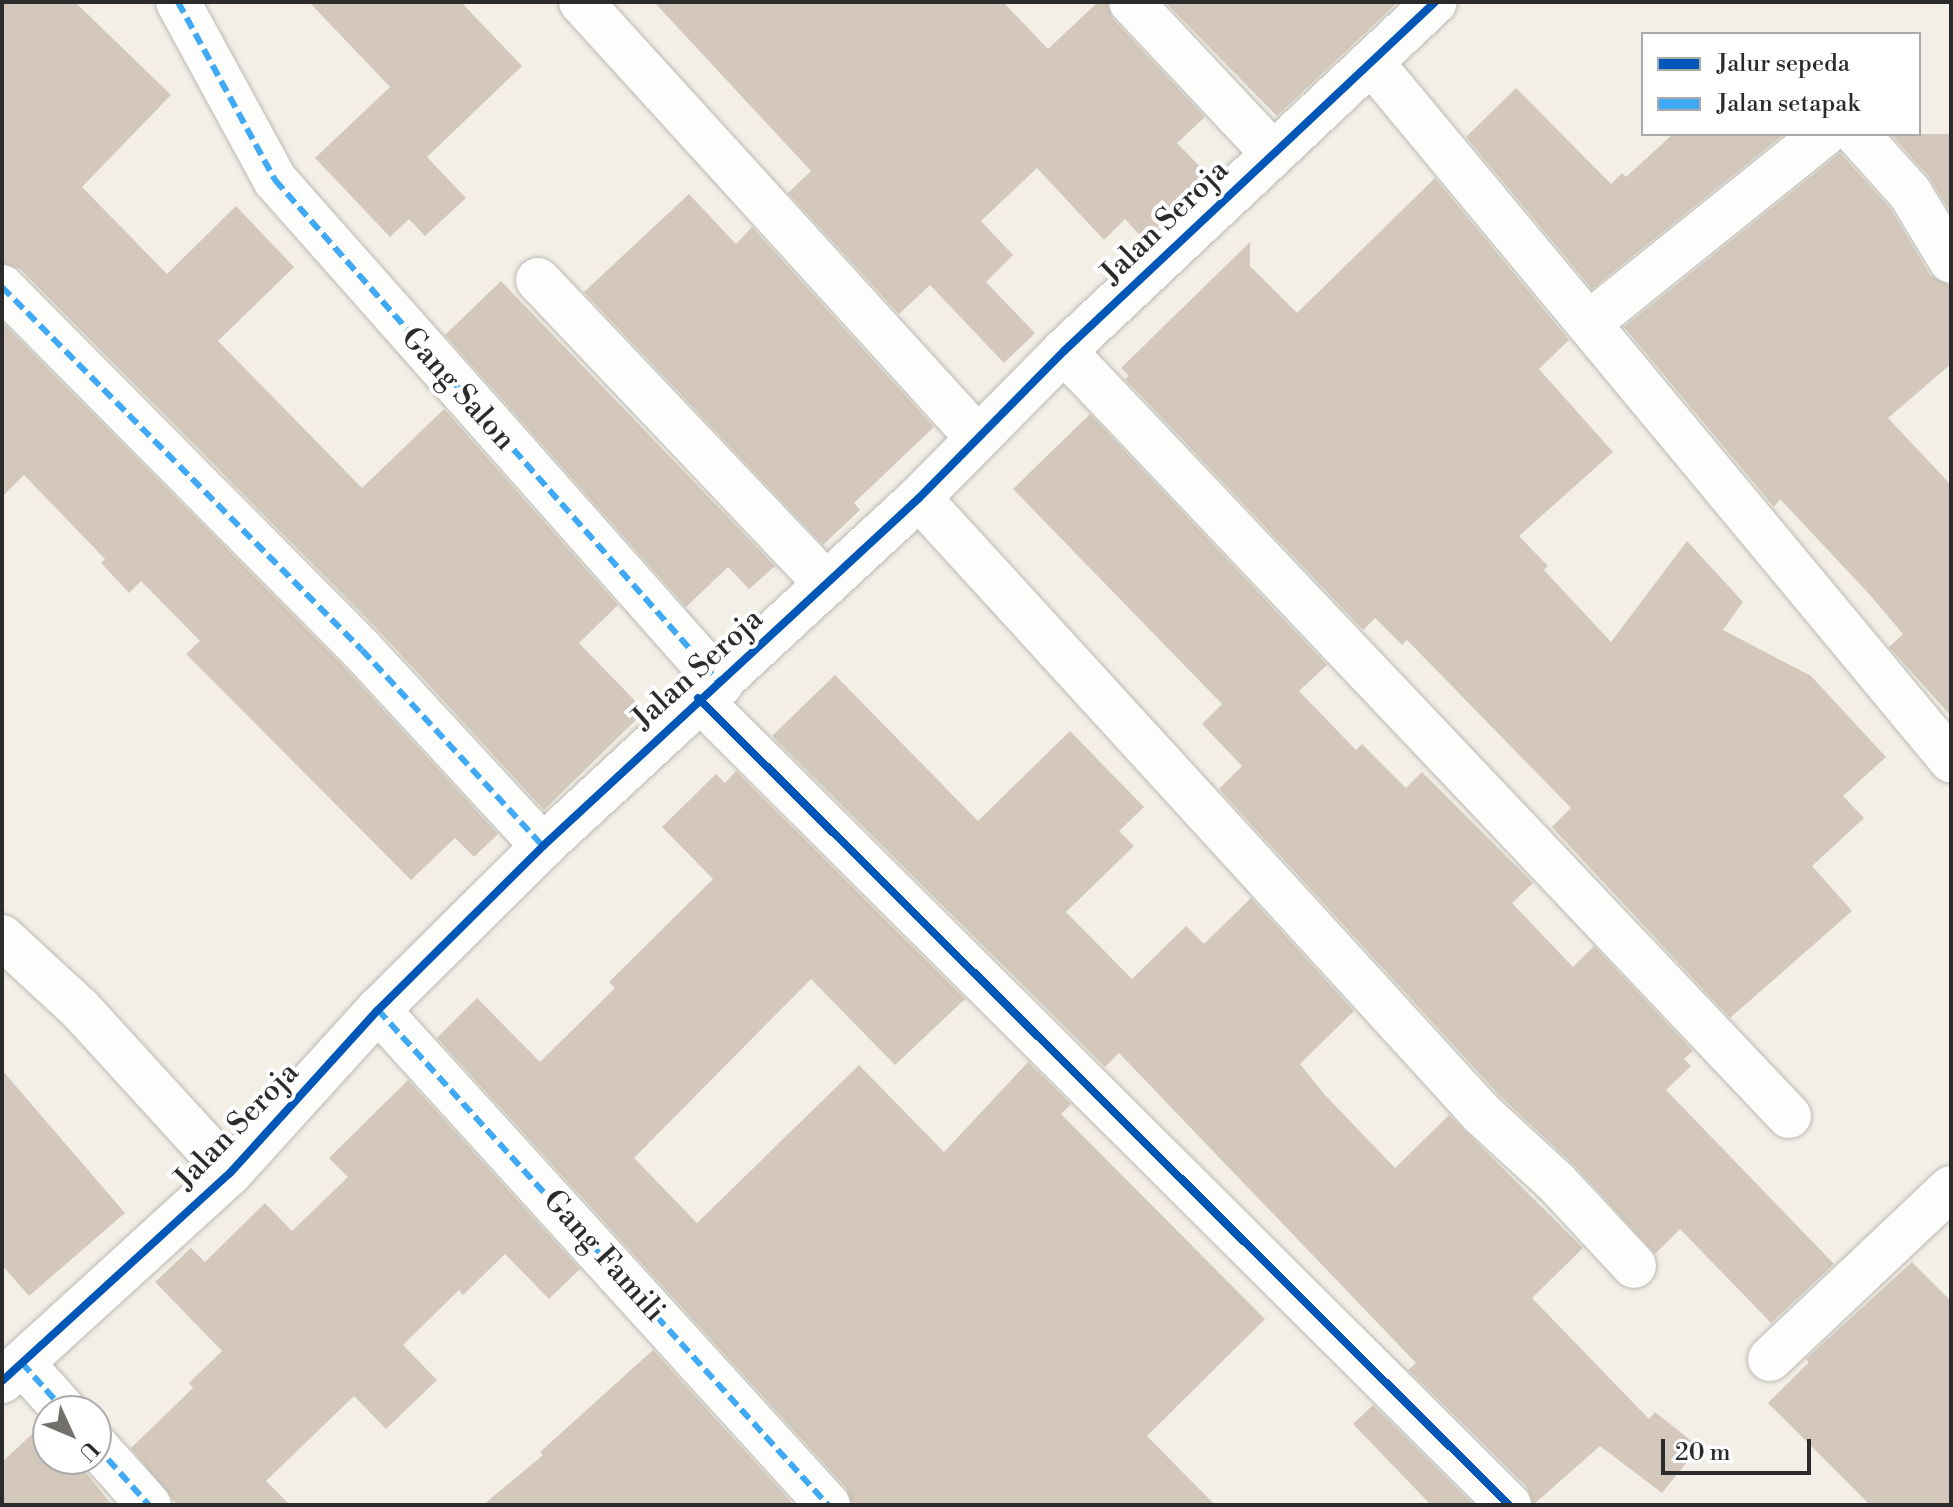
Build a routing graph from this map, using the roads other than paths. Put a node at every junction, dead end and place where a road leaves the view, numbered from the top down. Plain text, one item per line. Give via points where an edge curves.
1 (178, 2) edge
2 (581, 2) edge
3 (1131, 2) edge
4 (1435, 2) edge
5 (1371, 62) junction
6 (1822, 136) edge
7 (1859, 136) edge
8 (1272, 152) junction
9 (1951, 261) edge
10 (538, 280) dead end
11 (2, 287) edge
12 (1589, 323) junction
13 (1064, 351) junction
14 (977, 437) junction
15 (919, 498) junction
16 (826, 584) junction
17 (710, 691) junction
18 (1951, 760) edge
19 (543, 846) junction
20 (2, 937) edge
21 (378, 1010) junction
22 (1789, 1116) dead end
23 (230, 1173) junction
24 (1942, 1214) edge
25 (1634, 1266) dead end
26 (1770, 1359) dead end
27 (12, 1372) edge
28 (43, 1395) edge
29 (112, 1464) edge
30 (149, 1505) edge
31 (828, 1505) edge
32 (1509, 1505) edge

1 - 17 street, Gang Salon via 275,180
2 - 14 street
3 - 8 street
4 - 5 street, Jalan Seroja
5 - 8 street, Jalan Seroja
5 - 12 street
6 - 12 street
7 - 9 street via 1910,193
8 - 13 street, Jalan Seroja
10 - 16 street
11 - 19 street via 362,650
12 - 18 street
13 - 14 street, Jalan Seroja
13 - 22 street
14 - 15 street, Jalan Seroja
15 - 16 street, Jalan Seroja
15 - 25 street via 1482,1114 1557,1183
16 - 17 street, Jalan Seroja
17 - 19 street, Jalan Seroja
17 - 32 street, Gang Salon
19 - 21 street, Jalan Seroja
20 - 23 street via 80,1009
21 - 23 street, Jalan Seroja
21 - 31 street, Gang Famili
23 - 27 street, Jalan Seroja
24 - 26 street
27 - 28 street
29 - 30 street

